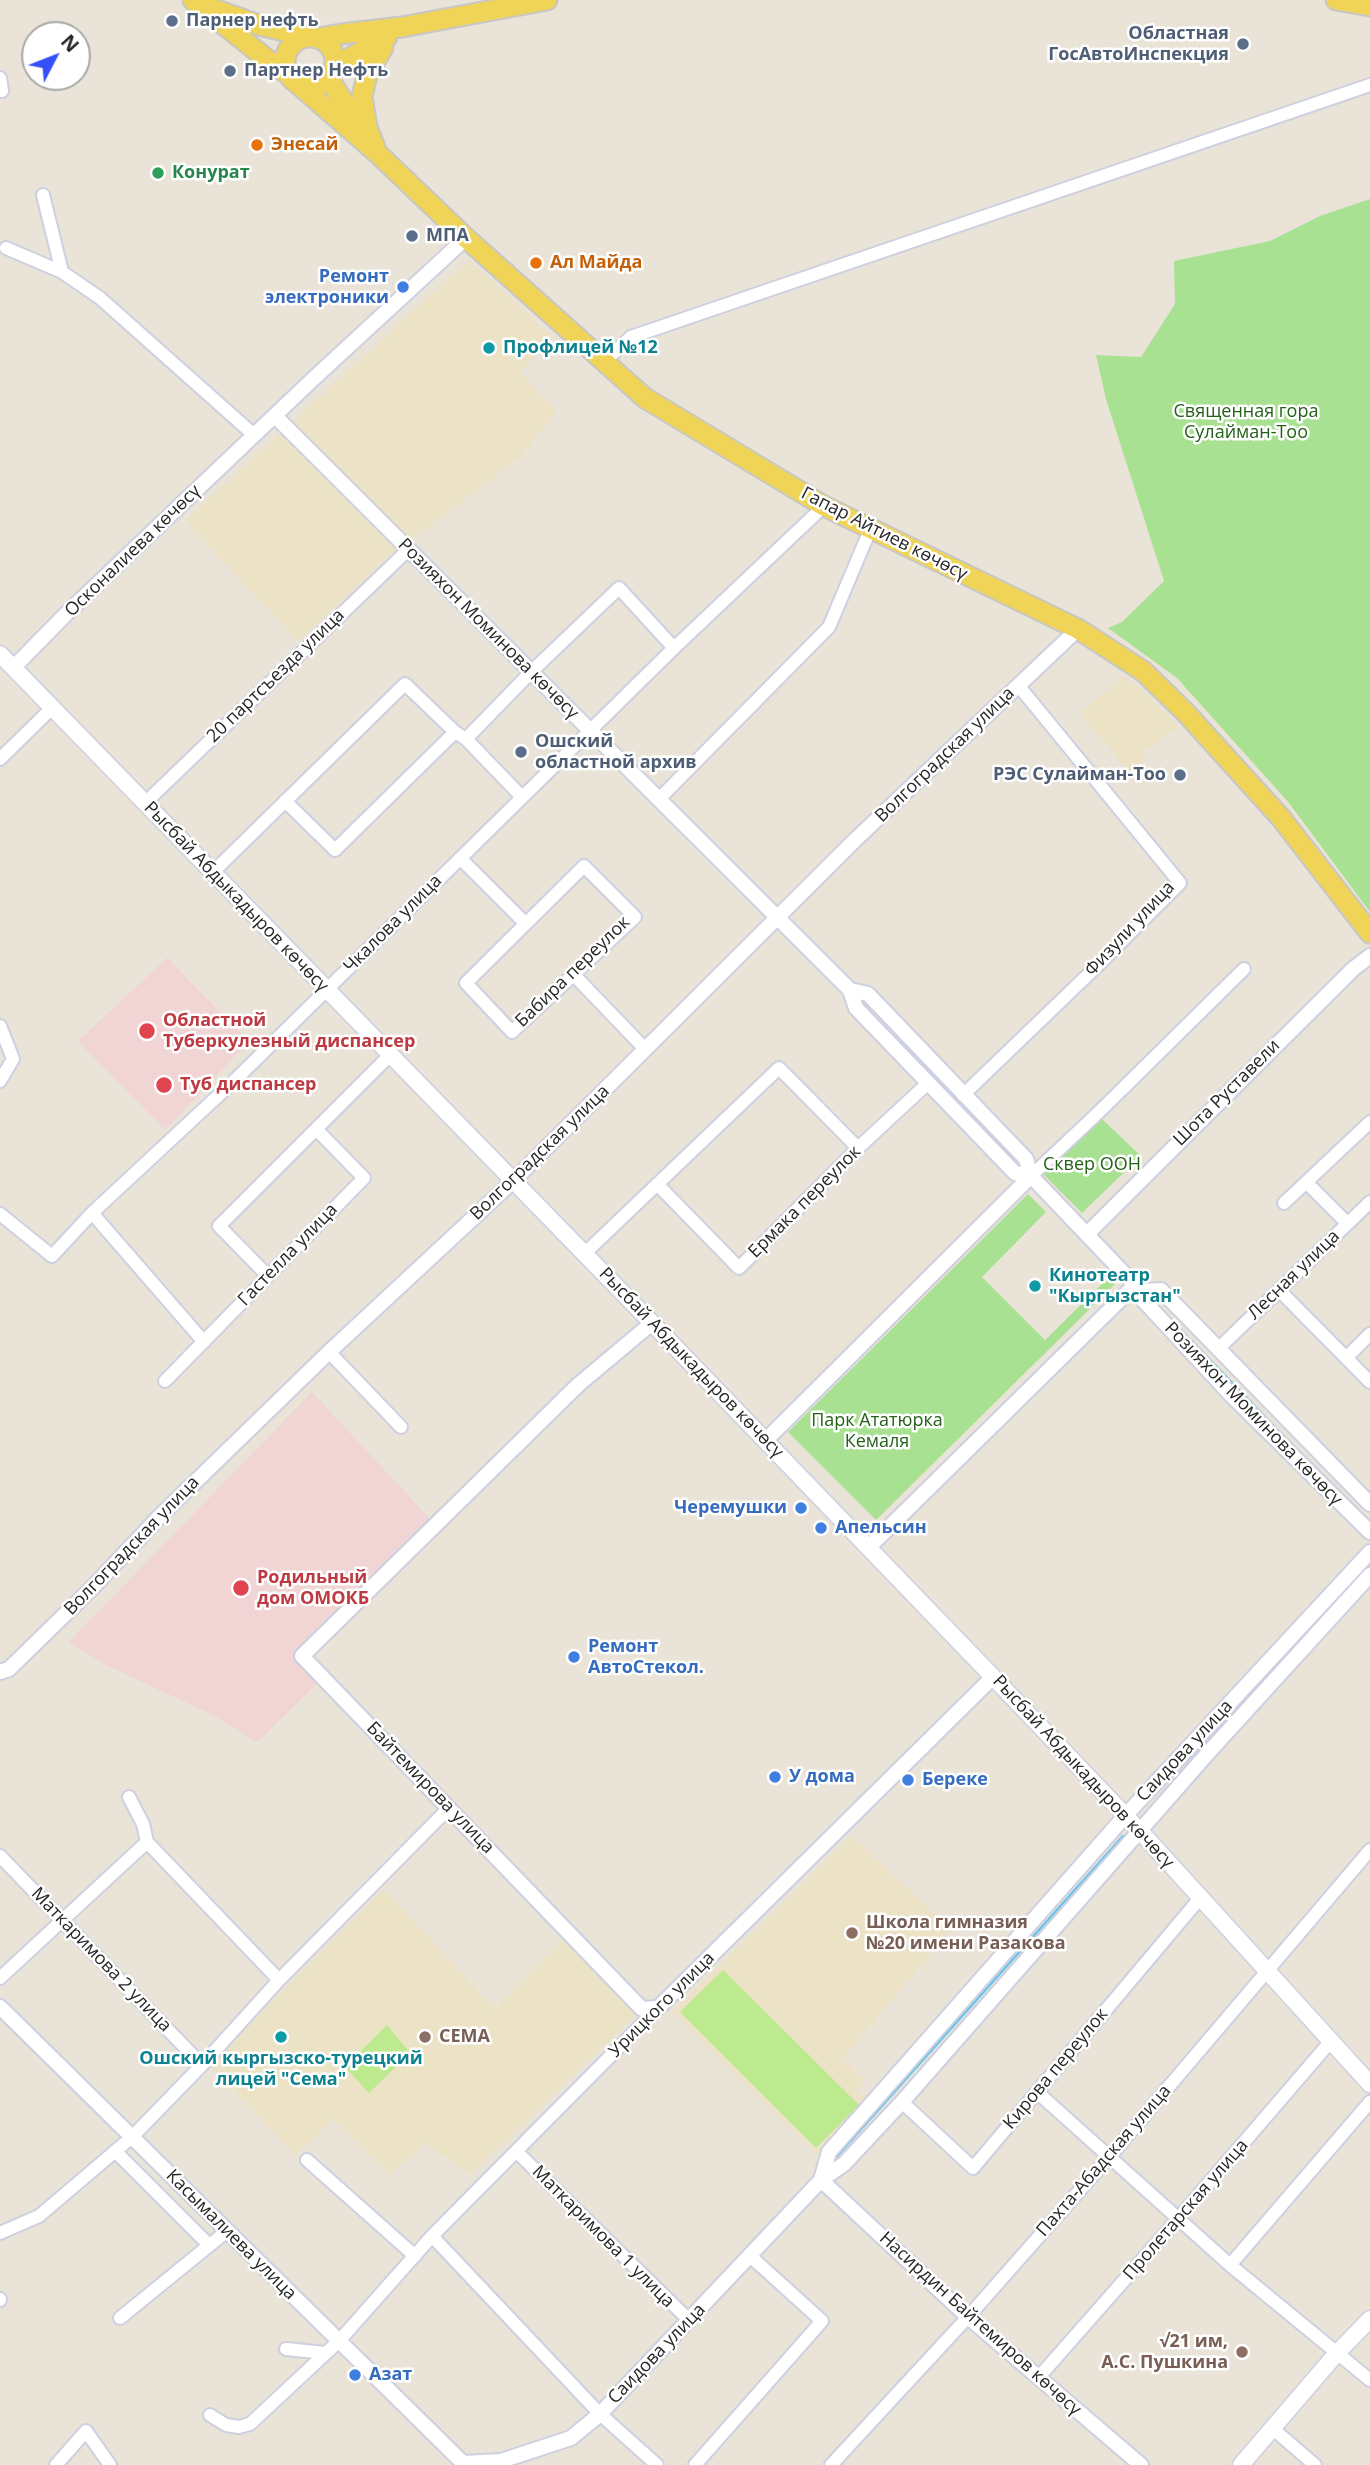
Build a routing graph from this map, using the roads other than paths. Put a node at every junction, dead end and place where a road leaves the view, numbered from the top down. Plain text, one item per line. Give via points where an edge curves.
1 (547, 0) edge
2 (1336, 0) edge
3 (195, 2) edge
4 (1370, 6) edge
5 (393, 36) junction
6 (314, 38) junction
7 (332, 73) junction
8 (293, 79) junction
9 (1370, 85) edge
10 (378, 154) junction
11 (43, 195) dead end
12 (466, 237) junction
13 (6, 248) dead end
14 (62, 272) junction
15 (604, 362) junction
16 (275, 416) junction
17 (254, 435) junction
18 (824, 506) junction
19 (870, 530) junction
20 (408, 550) junction
21 (1078, 629) junction
22 (674, 648) junction
23 (0, 654) edge
24 (14, 667) junction
25 (531, 672) junction
26 (1018, 685) junction
27 (53, 707) junction
28 (590, 730) junction
29 (460, 736) junction
30 (0, 759) edge
31 (522, 797) junction
32 (659, 799) junction
33 (285, 801) junction
34 (145, 803) junction
35 (460, 858) junction
36 (212, 873) junction
37 (777, 920) junction
38 (526, 923) junction
39 (1370, 933) edge
40 (1370, 956) edge
41 (1244, 969) dead end
42 (573, 974) junction
43 (327, 989) junction
44 (850, 990) junction
45 (0, 1026) edge
46 (646, 1049) junction
47 (390, 1055) junction
48 (0, 1081) edge
49 (927, 1084) junction
50 (963, 1095) junction
51 (1370, 1124) edge
52 (317, 1129) junction
53 (858, 1148) junction
54 (1031, 1176) junction
55 (513, 1181) junction
56 (1307, 1183) junction
57 (657, 1184) junction
58 (1370, 1202) edge
59 (1284, 1203) dead end
60 (92, 1213) junction
61 (0, 1214) edge
62 (1348, 1223) junction
63 (1087, 1234) junction
64 (584, 1254) junction
65 (268, 1276) junction
66 (1140, 1288) junction
67 (1279, 1290) junction
68 (652, 1323) junction
69 (1370, 1334) edge
70 (204, 1342) junction
71 (1218, 1349) junction
72 (329, 1352) junction
73 (1346, 1358) junction
74 (165, 1381) dead end
75 (1370, 1382) edge
76 (401, 1427) dead end
77 (766, 1440) junction
78 (1370, 1504) edge
79 (1370, 1532) edge
80 (869, 1547) junction
81 (1370, 1552) edge
82 (1370, 1574) edge
83 (0, 1672) edge
84 (993, 1677) junction
85 (129, 1797) dead end
86 (449, 1808) junction
87 (1125, 1816) junction
88 (1140, 1831) junction
89 (147, 1842) junction
90 (1370, 1850) edge
91 (0, 1856) edge
92 (1201, 1898) junction
93 (62, 1919) junction
94 (1267, 1971) junction
95 (0, 1978) edge
96 (279, 1980) junction
97 (0, 2007) edge
98 (658, 2008) junction
99 (1331, 2041) junction
100 (202, 2065) junction
101 (1370, 2084) edge
102 (1037, 2092) junction
103 (902, 2102) junction
104 (1370, 2102) edge
105 (132, 2137) junction
106 (116, 2151) junction
107 (517, 2152) junction
108 (1109, 2157) junction
109 (307, 2160) dead end
110 (821, 2180) junction
111 (1178, 2219) junction
112 (227, 2231) junction
113 (0, 2233) edge
114 (432, 2236) junction
115 (209, 2245) junction
116 (750, 2255) junction
117 (415, 2256) junction
118 (1230, 2265) junction
119 (968, 2317) junction
120 (120, 2318) dead end
121 (1370, 2319) edge
122 (690, 2322) junction
123 (339, 2341) junction
124 (286, 2349) dead end
125 (325, 2353) junction
126 (1337, 2353) junction
127 (1039, 2377) junction
128 (1370, 2380) edge
129 (600, 2414) junction
130 (210, 2415) dead end
131 (1272, 2428) junction
132 (503, 2463) edge
133 (459, 2464) edge
134 (56, 2465) edge
135 (110, 2465) edge
136 (657, 2465) edge
137 (695, 2465) edge
138 (831, 2465) edge
139 (1141, 2465) edge
140 (1241, 2465) edge
141 (1315, 2465) edge

1 - 5 main road
2 - 4 main road
3 - 6 main road, Гапар Айтиев көчөсү
3 - 8 main road, Гапар Айтиев көчөсү
5 - 6 main road
5 - 7 main road via 355,71
5 - 10 main road via 368,72 362,96
6 - 7 main road via 331,47 335,56
6 - 8 main road via 290,47 286,57
7 - 8 main road via 317,87
7 - 10 main road, Гапар Айтиев көчөсү
8 - 10 main road, Гапар Айтиев көчөсү
9 - 15 street via 631,337
10 - 12 main road, Гапар Айтиев көчөсү
11 - 14 street
12 - 15 main road, Гапар Айтиев көчөсү
12 - 16 street, Осконалиева көчөсү
13 - 14 street
14 - 17 street via 100,298
15 - 18 main road, Гапар Айтиев көчөсү via 645,398
16 - 17 street, Осконалиева көчөсү
16 - 20 street, Розияхон Моминова көчөсү
17 - 24 street, Осконалиева көчөсү
18 - 19 main road, Гапар Айтиев көчөсү
18 - 22 street, Чкалова улица
19 - 21 main road, Гапар Айтиев көчөсү
19 - 32 street via 829,627
20 - 25 street, Розияхон Моминова көчөсү
20 - 34 street, 20 партсъезда улица
21 - 26 street, Волгоградская улица
21 - 39 main road, Гапар Айтиев көчөсү via 1161,687 1274,809
22 - 25 street via 619,588
22 - 28 street, Чкалова улица
23 - 24 main road, Рысбай Абдыкадыров көчөсү
24 - 27 main road, Рысбай Абдыкадыров көчөсү
25 - 28 street, Розияхон Моминова көчөсү
25 - 29 street
26 - 37 street, Волгоградская улица
26 - 50 street, Физули улица via 1180,883
27 - 30 street
27 - 34 main road, Рысбай Абдыкадыров көчөсү
28 - 31 street, Чкалова улица
28 - 32 street, Розияхон Моминова көчөсү
29 - 31 street
29 - 33 street via 335,850
29 - 33 street via 405,684
31 - 35 street, Чкалова улица
32 - 37 street, Розияхон Моминова көчөсү
33 - 36 street
34 - 36 main road, Рысбай Абдыкадыров көчөсү
35 - 38 street
35 - 43 street, Чкалова улица
36 - 43 main road, Рысбай Абдыкадыров көчөсү
37 - 44 street, Розияхон Моминова көчөсү
37 - 46 street, Волгоградская улица
38 - 42 street, Бабира переулок via 466,983 512,1032
38 - 42 street, Бабира переулок via 584,866 635,917
40 - 63 street, Шота Руставели
41 - 54 street
42 - 46 street
43 - 47 main road, Рысбай Абдыкадыров көчөсү
43 - 60 street, Чкалова улица
44 - 49 street, Розияхон Моминова көчөсү via 856,1008
44 - 50 street, Розияхон Моминова көчөсү via 868,994
45 - 48 street via 13,1059
46 - 55 street, Волгоградская улица
47 - 52 street
47 - 55 main road, Рысбай Абдыкадыров көчөсү
49 - 53 street, Ермака переулок
49 - 54 street, Розияхон Моминова көчөсү via 1015,1173
50 - 54 street, Розияхон Моминова көчөсү via 1026,1159
51 - 56 street
52 - 65 street, Гастелла улица via 364,1178
52 - 65 street via 219,1226
53 - 57 street via 779,1068
53 - 57 street, Ермака переулок via 739,1268
54 - 63 street, Розияхон Моминова көчөсү
54 - 77 street
55 - 64 main road, Рысбай Абдыкадыров көчөсү
55 - 72 street, Волгоградская улица
56 - 59 street
56 - 62 street
57 - 64 street
58 - 62 street, Лесная улица
60 - 61 street, Чкалова улица via 52,1256
60 - 70 street
62 - 67 street, Лесная улица
63 - 66 street, Розияхон Моминова көчөсү
64 - 68 main road, Рысбай Абдыкадыров көчөсү
65 - 70 street, Гастелла улица
66 - 71 street, Розияхон Моминова көчөсү via 1161,1290
66 - 79 street, Розияхон Моминова көчөсү via 1144,1301 1231,1395
66 - 80 street
67 - 71 street, Лесная улица
67 - 73 street
68 - 77 main road, Рысбай Абдыкадыров көчөсү
68 - 86 street, Байтемирова улица via 578,1385 302,1656
69 - 73 street
70 - 74 street, Гастелла улица
71 - 78 street, Розияхон Моминова көчөсү
72 - 76 street
72 - 83 street, Волгоградская улица via 9,1669
73 - 75 street
77 - 80 main road, Рысбай Абдыкадыров көчөсү
80 - 84 main road, Рысбай Абдыкадыров көчөсү
81 - 87 street, Саидова улица
82 - 88 street, Саидова улица
84 - 87 main road, Рысбай Абдыкадыров көчөсү
84 - 98 street, Урицкого улица
85 - 89 street
86 - 96 street
86 - 98 street, Байтемирова улица via 642,2009
87 - 88 main road, Рысбай Абдыкадыров көчөсү
87 - 110 street, Саидова улица via 829,2152
88 - 92 main road, Рысбай Абдыкадыров көчөсү
88 - 103 street, Саидова улица
89 - 93 street
89 - 96 street
90 - 94 street, Пахта-Абадская улица
91 - 93 street, Маткаримова 2 улица
92 - 94 main road, Рысбай Абдыкадыров көчөсү
92 - 102 street, Кирова переулок
93 - 95 street
93 - 100 street, Маткаримова 2 улица
94 - 99 main road, Рысбай Абдыкадыров көчөсү
94 - 108 street, Пахта-Абадская улица
96 - 100 street
97 - 105 street, Касымалиева улица
98 - 107 street, Урицкого улица
99 - 101 main road, Рысбай Абдыкадыров көчөсү
99 - 111 street, Пролетарская улица
100 - 105 street
102 - 103 street, Кирова переулок via 972,2168
102 - 108 street
103 - 110 street, Саидова улица via 844,2164
104 - 118 street
105 - 106 street
105 - 112 street, Касымалиева улица
106 - 113 street via 39,2216
106 - 115 street
107 - 114 street, Урицкого улица
107 - 122 street, Маткаримова 1 улица
108 - 111 street
108 - 119 street, Пахта-Абадская улица
109 - 117 street
110 - 116 street, Саидова улица
110 - 119 street, Насирдин Байтемиров көчөсү
111 - 118 street
111 - 127 street, Пролетарская улица
112 - 115 street
112 - 123 street, Касымалиева улица
114 - 117 street, Урицкого улица
114 - 129 street
115 - 120 street
116 - 122 street, Саидова улица
116 - 137 street via 822,2320
117 - 123 street, Урицкого улица
118 - 126 street
119 - 127 street, Насирдин Байтемиров көчөсү
119 - 138 street, Пахта-Абадская улица
121 - 126 main road
122 - 129 street, Саидова улица
123 - 125 street, Урицкого улица
123 - 133 street, Касымалиева улица
124 - 125 street
125 - 130 street, Урицкого улица via 250,2424 226,2425
126 - 128 street
126 - 131 main road
127 - 139 street, Насирдин Байтемиров көчөсү
129 - 132 street, Саидова улица via 571,2438
129 - 136 street
131 - 140 main road
131 - 141 street
132 - 133 street, Саидова улица
134 - 135 street via 86,2431

